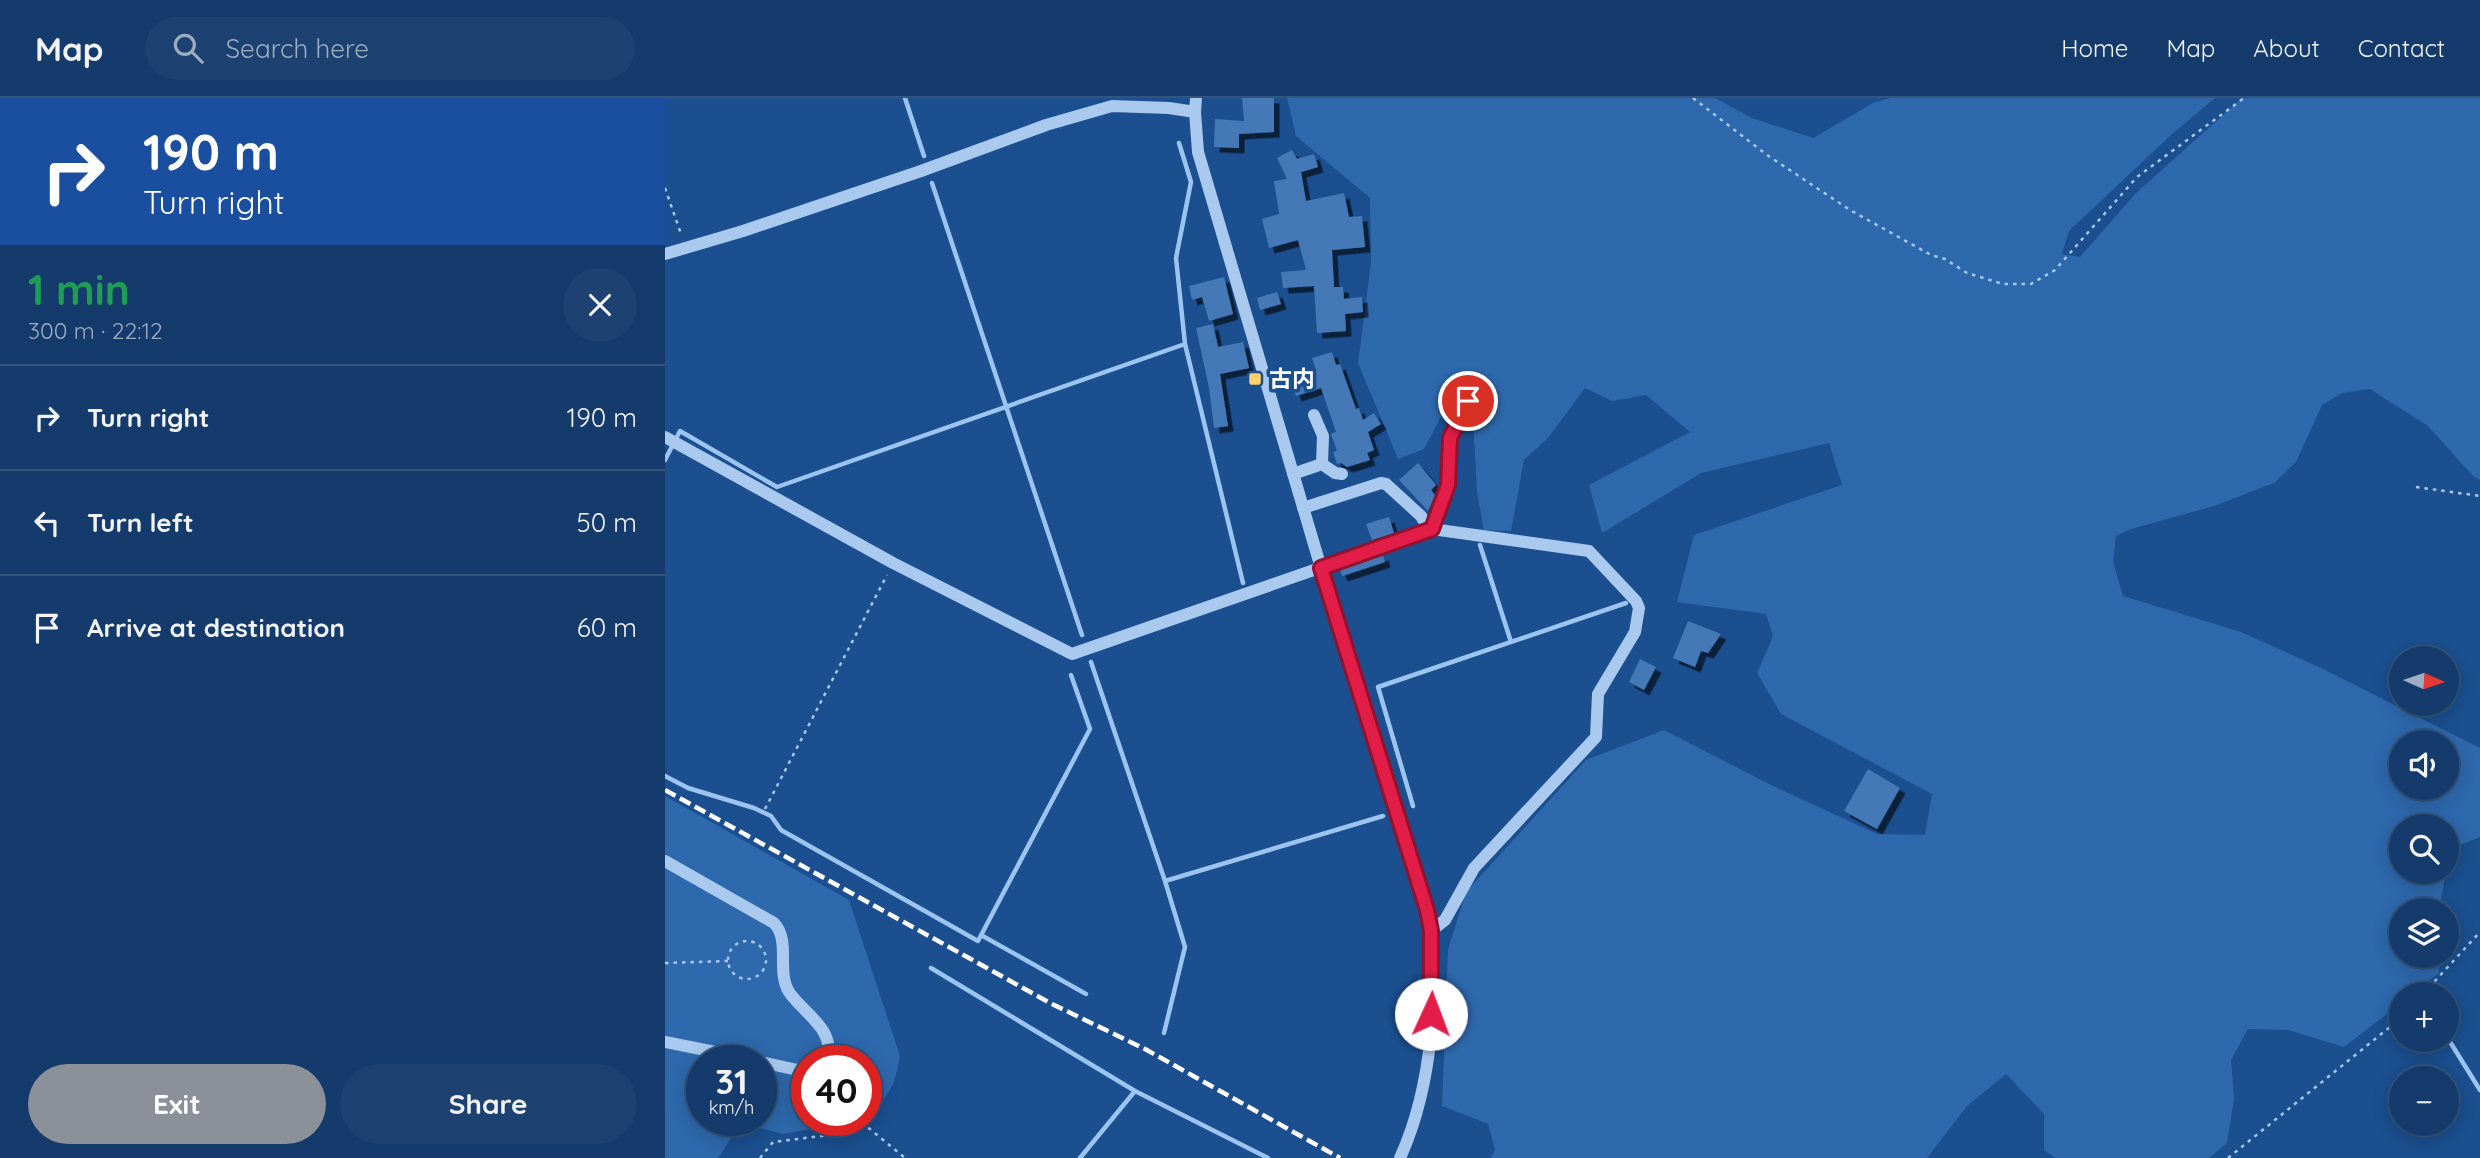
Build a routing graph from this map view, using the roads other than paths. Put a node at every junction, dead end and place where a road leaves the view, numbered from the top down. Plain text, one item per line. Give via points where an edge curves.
1 (1196, 98) edge
2 (1195, 112) junction
3 (665, 254) edge
4 (1476, 383) dead end
5 (1314, 415) dead end
6 (665, 437) edge
7 (1322, 464) junction
8 (1293, 474) junction
9 (1342, 474) dead end
10 (1303, 508) junction
11 (1430, 530) junction
12 (1321, 568) junction
13 (665, 861) edge
14 (1431, 931) junction
15 (665, 1042) edge
16 (828, 1045) edge
17 (686, 1046) edge
18 (1400, 1158) edge

1 - 2 street
2 - 3 street via 1112,106
2 - 8 street via 1198,152
4 - 11 street via 1450,438 1448,485
5 - 7 street via 1323,436
6 - 12 street via 893,563 1072,654
7 - 8 street
7 - 9 street
8 - 10 street
10 - 11 street via 1381,483 1421,516
10 - 12 street
11 - 12 street
11 - 14 street via 1589,551 1639,608 1635,632 1598,694 1596,737 1474,868 1445,920
12 - 14 street
13 - 16 street via 781,930 787,990 823,1029
14 - 18 street via 1433,991 1428,1049 1416,1113
15 - 17 street

